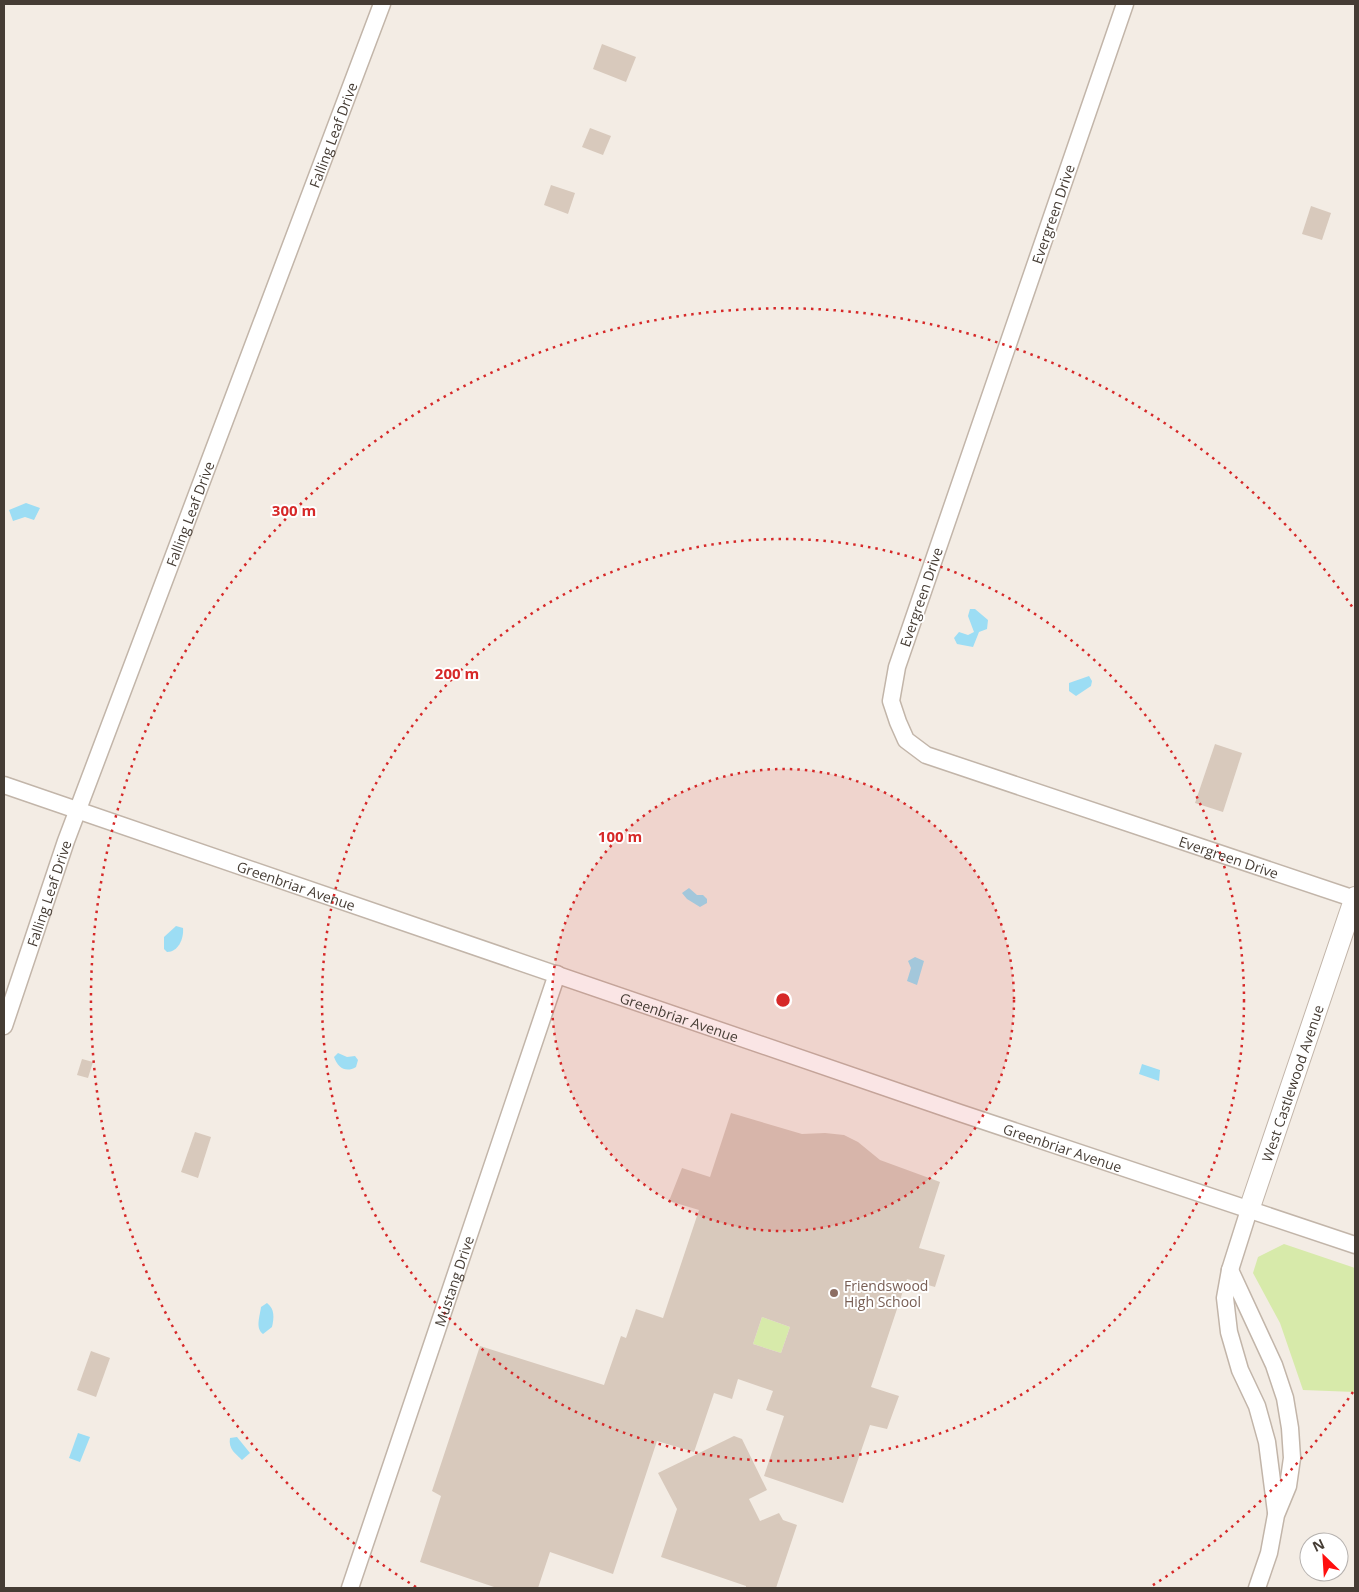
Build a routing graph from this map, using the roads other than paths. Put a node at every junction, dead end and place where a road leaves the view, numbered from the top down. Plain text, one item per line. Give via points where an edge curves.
1 (382, 4) edge
2 (1125, 4) edge
3 (4, 785) edge
4 (78, 810) junction
5 (1355, 898) edge
6 (557, 974) junction
7 (4, 1026) edge
8 (1249, 1210) junction
9 (1355, 1245) edge
10 (1230, 1270) junction
11 (1276, 1514) junction
12 (350, 1588) edge
13 (1257, 1588) edge

1 - 4 street, Falling Leaf Drive
2 - 5 street, Evergreen Drive via 897,668 892,701 906,740 926,755
3 - 4 street, Greenbriar Avenue
4 - 6 street, Greenbriar Avenue
4 - 7 street, Falling Leaf Drive
5 - 8 street, West Castlewood Avenue
6 - 8 street, Greenbriar Avenue
6 - 12 street, Mustang Drive
8 - 9 street, Greenbriar Avenue
8 - 10 street, West Castlewood Avenue
10 - 11 street, West Castlewood Avenue via 1225,1298 1229,1332 1240,1370 1258,1406 1267,1442
10 - 11 street, West Castlewood Avenue via 1274,1366 1285,1398 1292,1458 1288,1486
11 - 13 street, West Castlewood Avenue via 1269,1552

